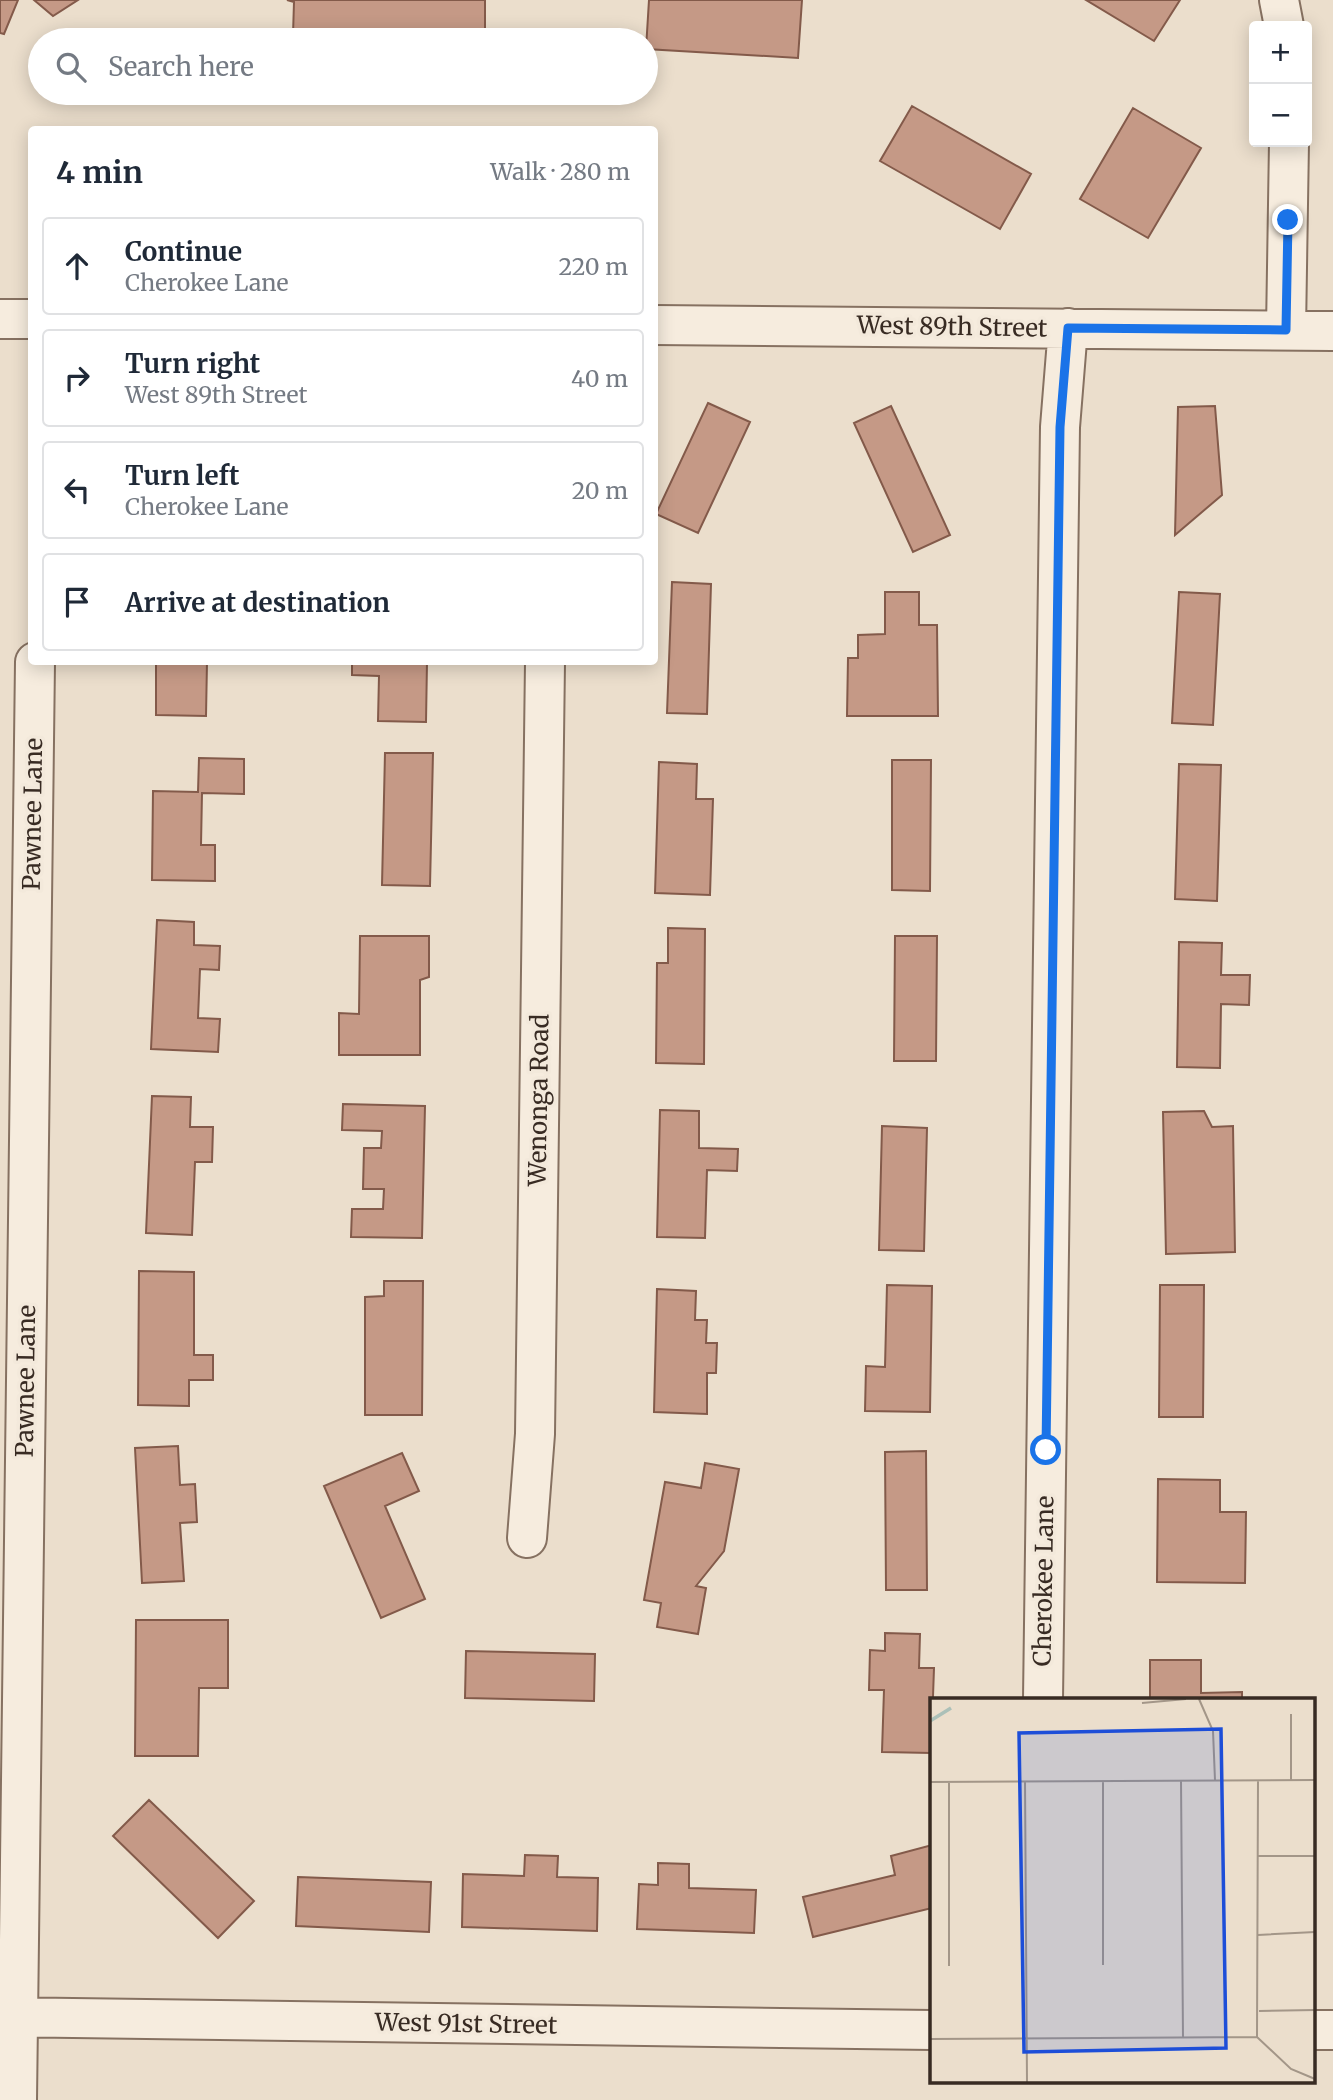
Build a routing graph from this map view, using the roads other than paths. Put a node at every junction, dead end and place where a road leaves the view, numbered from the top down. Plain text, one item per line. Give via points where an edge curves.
1 (1279, 0) edge
2 (1282, 21) edge
3 (1289, 147) edge
4 (0, 319) edge
5 (28, 319) edge
6 (658, 325) edge
7 (1068, 328) junction
8 (1286, 330) junction
9 (1333, 331) edge
10 (35, 665) edge
11 (545, 665) edge
12 (527, 1538) dead end
13 (1043, 1698) edge
14 (9, 2018) edge
15 (930, 2030) edge
16 (17, 2100) edge

1 - 2 street
3 - 8 street
4 - 5 street
6 - 7 street, West 89th Street
7 - 8 street, West 89th Street
7 - 13 street, Cherokee Lane via 1060,427
8 - 9 street, West 89th Street
10 - 14 street, Pawnee Lane
11 - 12 street, Wenonga Road via 535,1434
14 - 15 street, West 91st Street
14 - 16 street, Pawnee Lane

